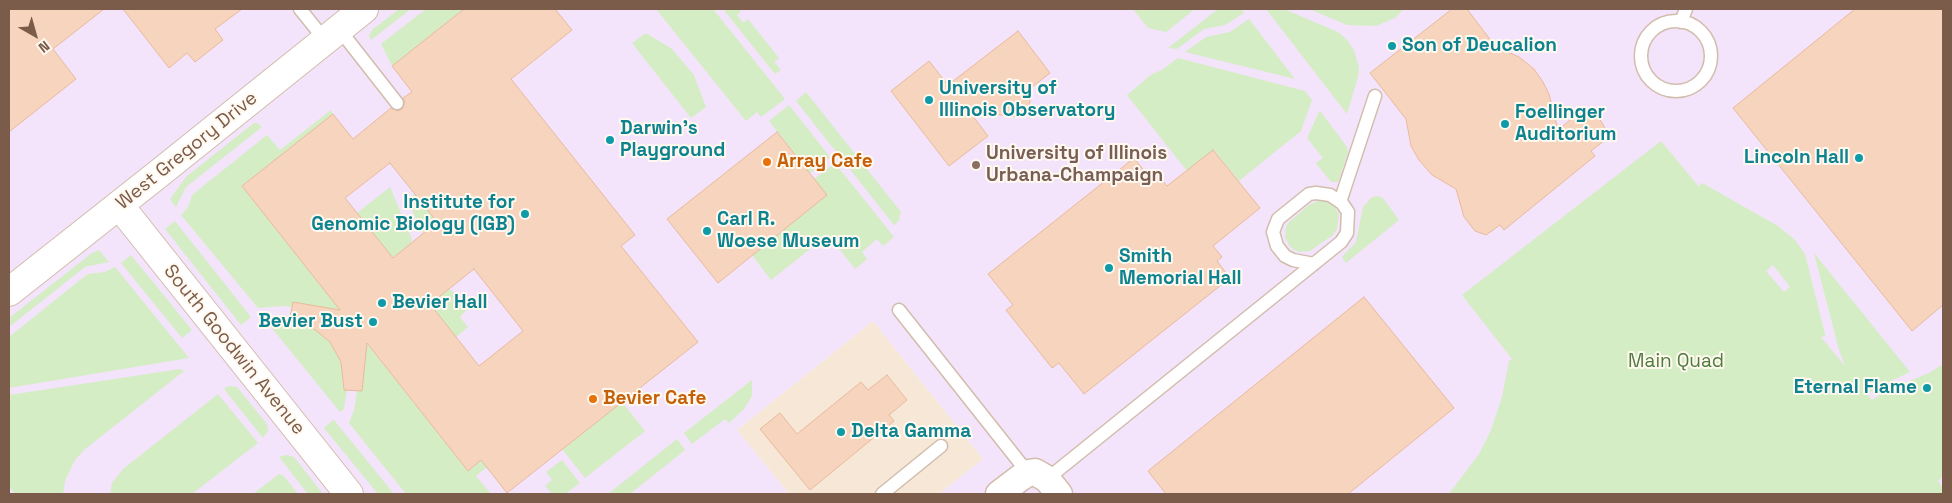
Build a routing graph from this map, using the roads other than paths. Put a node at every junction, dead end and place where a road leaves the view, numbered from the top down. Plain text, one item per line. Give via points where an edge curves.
1 (300, 9) edge
2 (364, 9) edge
3 (1686, 9) edge
4 (1682, 22) junction
5 (332, 34) junction
6 (1375, 96) dead end
7 (397, 103) dead end
8 (1340, 202) junction
9 (119, 205) junction
10 (1314, 264) junction
11 (9, 292) edge
12 (899, 310) dead end
13 (941, 446) dead end
14 (1045, 482) edge
15 (349, 494) edge
16 (882, 494) edge
17 (999, 494) edge

1 - 5 lane
2 - 5 street, West Gregory Drive
3 - 4 lane
4 - 4 lane via 1662,24 1649,34 1641,48 1645,73 1657,86 1667,90 1688,89 1698,83 1710,65 1709,44 1703,34 1695,26
5 - 7 lane
5 - 9 street, West Gregory Drive
6 - 8 lane
8 - 10 lane via 1348,212 1347,233
8 - 10 lane via 1330,195 1309,194 1278,219 1273,232 1277,246 1293,260
9 - 11 street, West Gregory Drive
9 - 15 street, South Goodwin Avenue
10 - 14 lane
12 - 14 lane
13 - 16 lane
14 - 17 street

